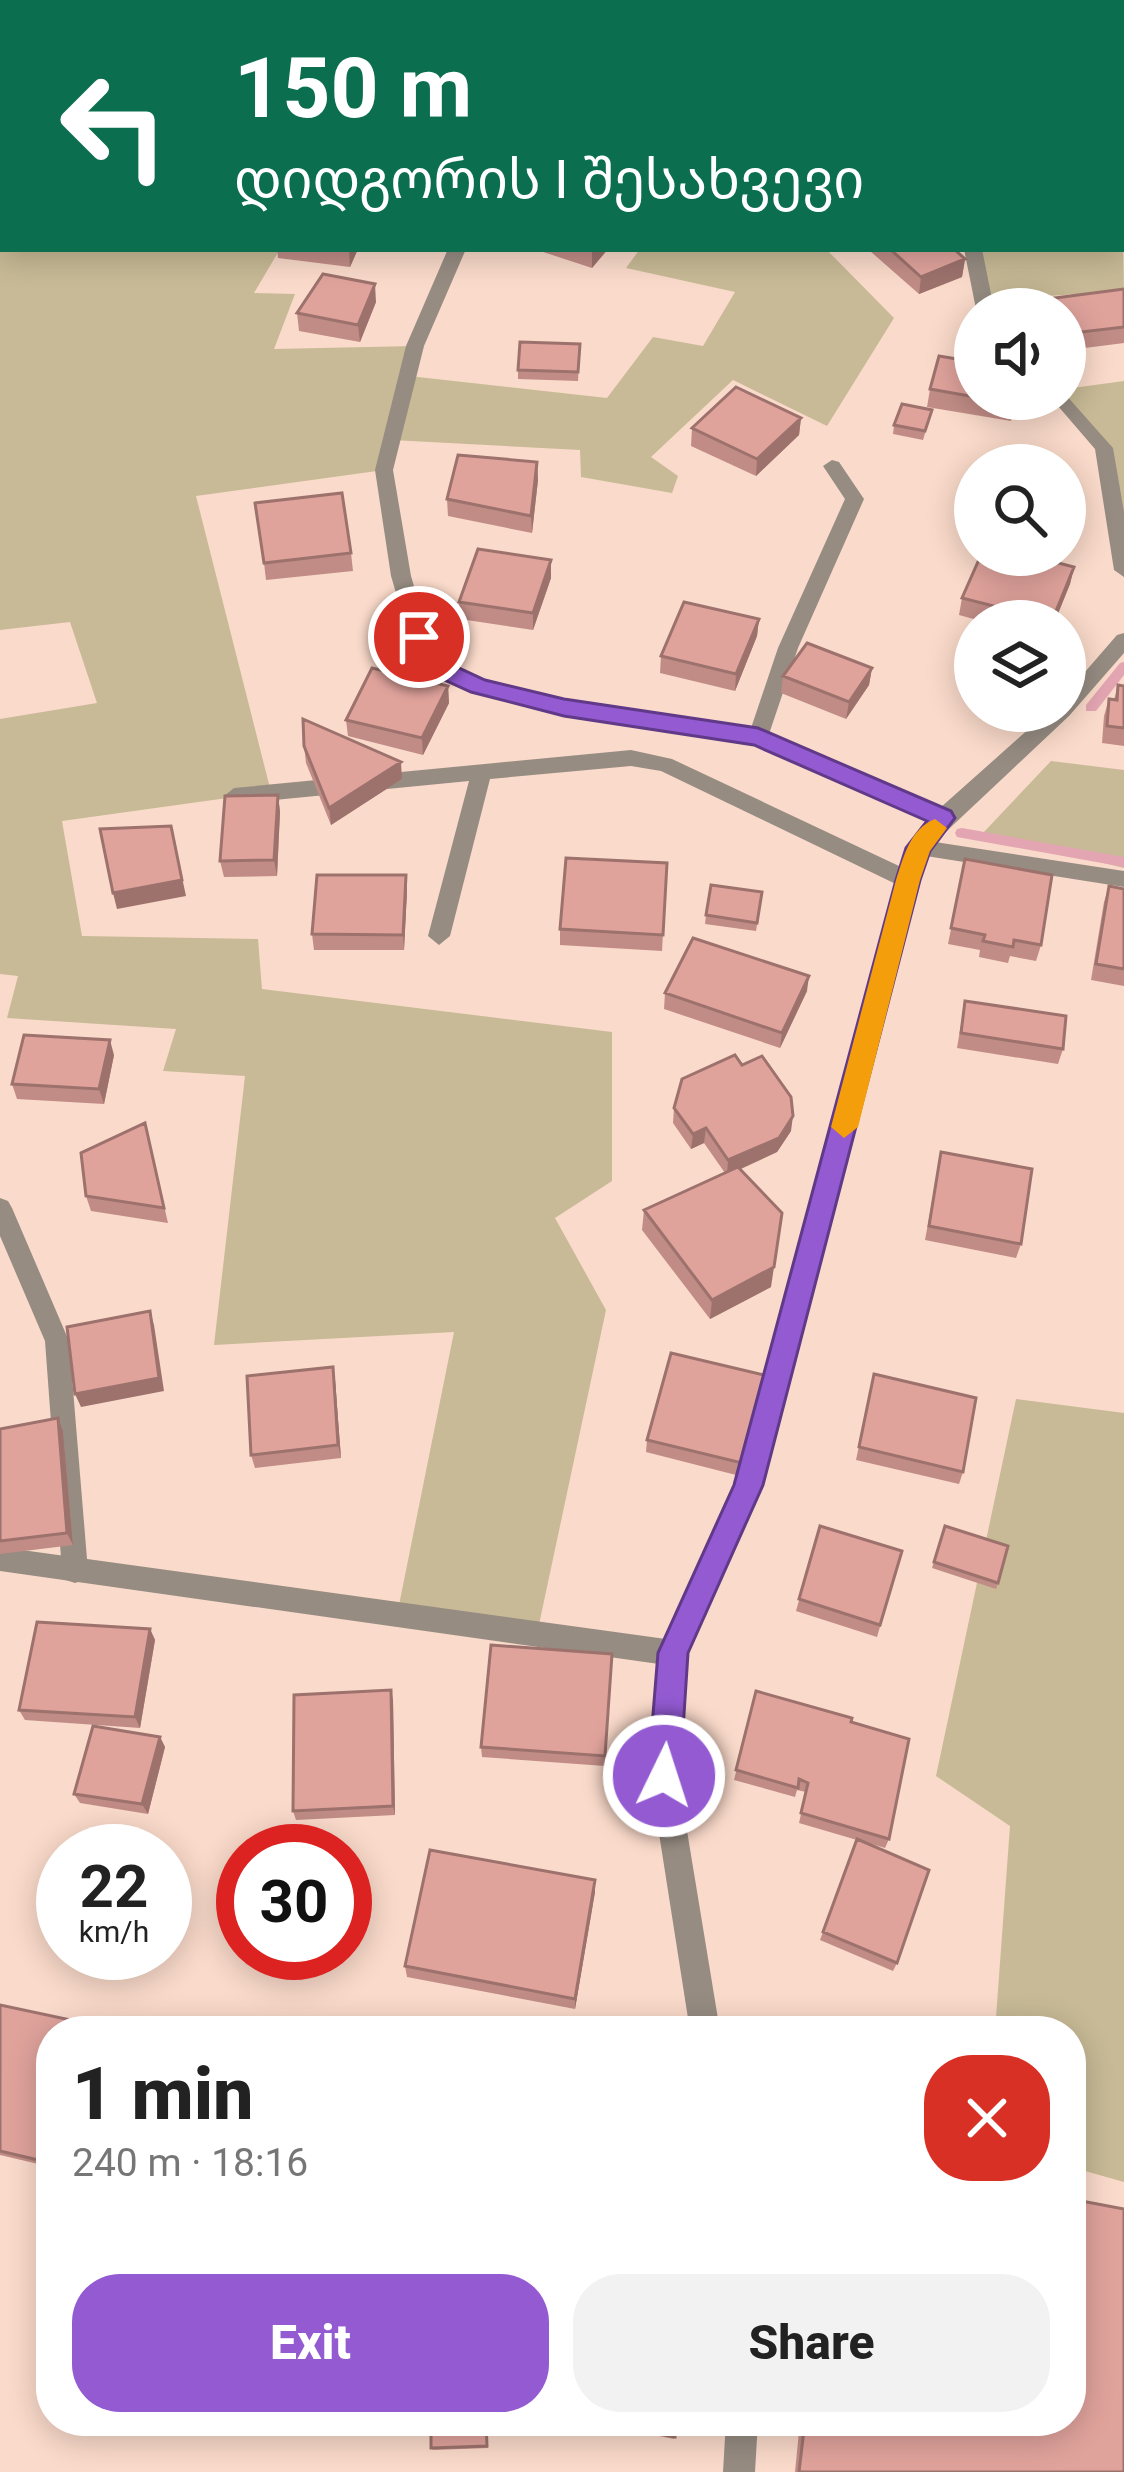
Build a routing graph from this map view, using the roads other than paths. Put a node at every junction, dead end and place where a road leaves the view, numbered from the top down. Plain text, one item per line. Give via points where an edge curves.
1 (456, 252) edge
2 (975, 252) edge
3 (981, 288) edge
4 (1079, 420) edge
5 (832, 466) dead end
6 (1124, 570) edge
7 (1124, 640) edge
8 (1086, 684) edge
9 (1039, 732) edge
10 (758, 737) junction
11 (482, 770) junction
12 (235, 796) edge
13 (943, 818) junction
14 (919, 848) junction
15 (1124, 879) edge
16 (908, 880) junction
17 (439, 936) dead end
18 (0, 1208) edge
19 (0, 1559) edge
20 (75, 1571) junction
21 (673, 1653) junction
22 (703, 2016) edge
23 (741, 2436) edge
24 (740, 2472) edge

1 - 10 street via 415,346 384,470 401,576 434,665 479,686 564,707
2 - 3 street
4 - 6 street via 1104,448
5 - 10 street via 855,499
7 - 8 street
9 - 13 street
10 - 13 street
11 - 12 street
11 - 16 street via 594,758 665,764
11 - 17 street
13 - 14 street
14 - 15 street
14 - 16 street
16 - 21 street via 748,1485
18 - 20 street via 57,1341
19 - 20 street
20 - 21 street
21 - 22 street via 664,1776
23 - 24 street

